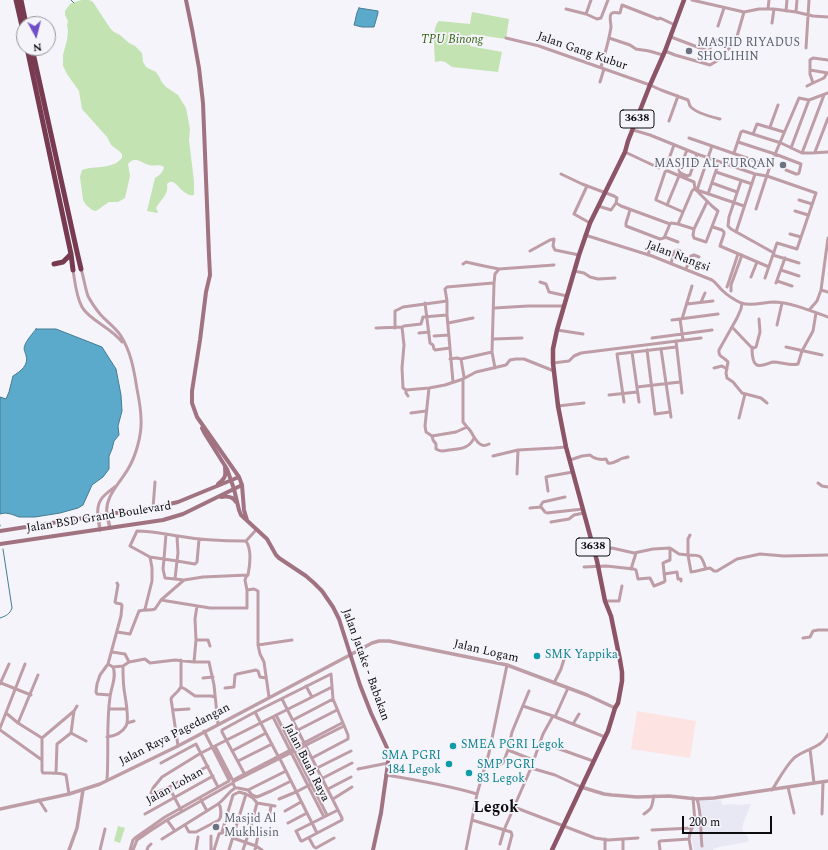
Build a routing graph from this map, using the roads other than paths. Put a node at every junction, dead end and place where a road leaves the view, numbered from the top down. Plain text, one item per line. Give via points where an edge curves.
1 (16, 0) edge
2 (21, 0) edge
3 (186, 0) edge
4 (591, 0) edge
5 (608, 0) edge
6 (684, 0) edge
7 (692, 0) edge
8 (769, 0) edge
9 (787, 0) edge
10 (797, 0) edge
11 (809, 0) edge
12 (724, 8) junction
13 (566, 9) dead end
14 (768, 9) junction
15 (774, 9) junction
16 (786, 11) junction
17 (744, 12) junction
18 (796, 12) junction
19 (586, 14) junction
20 (808, 15) junction
21 (20, 16) edge
22 (24, 16) edge
23 (828, 17) edge
24 (772, 23) dead end
25 (675, 25) junction
26 (718, 26) dead end
27 (670, 37) junction
28 (506, 38) dead end
29 (609, 38) junction
30 (732, 46) junction
31 (806, 48) dead end
32 (664, 53) junction
33 (29, 56) edge
34 (34, 56) edge
35 (828, 60) edge
36 (602, 68) junction
37 (810, 70) junction
38 (827, 73) edge
39 (600, 82) dead end
40 (813, 83) junction
41 (650, 85) junction
42 (807, 86) dead end
43 (828, 93) edge
44 (824, 95) junction
45 (678, 96) junction
46 (809, 100) junction
47 (778, 105) dead end
48 (828, 118) edge
49 (622, 119) dead end
50 (720, 119) dead end
51 (669, 121) dead end
52 (635, 124) junction
53 (770, 128) junction
54 (633, 130) junction
55 (784, 132) junction
56 (752, 134) junction
57 (689, 138) dead end
58 (738, 142) junction
59 (781, 143) junction
60 (674, 145) junction
61 (712, 146) junction
62 (791, 148) junction
63 (687, 150) junction
64 (625, 152) junction
65 (828, 152) edge
66 (734, 153) junction
67 (802, 153) junction
68 (812, 153) junction
69 (696, 154) junction
70 (776, 154) junction
71 (708, 158) junction
72 (719, 162) junction
73 (770, 166) junction
74 (666, 167) dead end
75 (659, 168) dead end
76 (786, 170) dead end
77 (716, 172) junction
78 (561, 174) dead end
79 (755, 174) junction
80 (679, 176) junction
81 (767, 176) junction
82 (741, 181) junction
83 (712, 183) junction
84 (752, 184) junction
85 (587, 186) junction
86 (696, 189) junction
87 (605, 192) junction
88 (737, 192) junction
89 (708, 194) junction
90 (799, 200) dead end
91 (707, 202) junction
92 (733, 202) junction
93 (616, 203) junction
94 (812, 204) junction
95 (667, 205) junction
96 (598, 206) junction
97 (744, 206) junction
98 (756, 209) dead end
99 (630, 210) junction
100 (795, 211) dead end
101 (683, 212) junction
102 (808, 215) junction
103 (590, 223) junction
104 (670, 224) junction
105 (678, 224) junction
106 (799, 225) dead end
107 (713, 227) junction
108 (804, 227) junction
109 (694, 229) junction
110 (736, 232) junction
111 (790, 234) dead end
112 (586, 236) junction
113 (665, 237) junction
114 (801, 237) junction
115 (828, 238) edge
116 (652, 242) dead end
117 (678, 242) dead end
118 (530, 251) dead end
119 (680, 251) dead end
120 (71, 254) junction
121 (740, 254) junction
122 (774, 254) junction
123 (579, 255) junction
124 (648, 255) junction
125 (699, 257) dead end
126 (785, 258) junction
127 (758, 262) junction
128 (671, 263) junction
129 (799, 263) dead end
130 (54, 264) dead end
131 (463, 264) dead end
132 (554, 265) dead end
133 (769, 266) junction
134 (81, 269) joint
135 (499, 269) junction
136 (686, 269) junction
137 (74, 270) joint
138 (781, 270) junction
139 (574, 271) junction
140 (798, 276) dead end
141 (751, 277) dead end
142 (615, 278) dead end
143 (765, 278) dead end
144 (540, 282) dead end
145 (494, 283) junction
146 (692, 286) dead end
147 (792, 286) dead end
148 (727, 287) dead end
149 (821, 290) junction
150 (731, 291) dead end
151 (828, 292) edge
152 (705, 293) dead end
153 (567, 296) junction
154 (447, 301) junction
155 (714, 301) dead end
156 (701, 302) junction
157 (425, 303) junction
158 (742, 303) junction
159 (782, 303) junction
160 (687, 304) junction
161 (564, 306) junction
162 (494, 308) junction
163 (810, 309) junction
164 (816, 312) junction
165 (718, 314) dead end
166 (447, 315) junction
167 (426, 317) junction
168 (828, 317) edge
169 (473, 318) dead end
170 (681, 319) junction
171 (759, 319) dead end
172 (672, 320) dead end
173 (448, 323) junction
174 (777, 325) dead end
175 (402, 327) junction
176 (732, 327) junction
177 (376, 328) dead end
178 (395, 328) junction
179 (557, 330) junction
180 (712, 330) dead end
181 (429, 332) junction
182 (419, 333) dead end
183 (583, 334) dead end
184 (682, 334) junction
185 (449, 335) junction
186 (434, 336) dead end
187 (522, 338) dead end
188 (652, 338) dead end
189 (701, 338) dead end
190 (493, 339) junction
191 (683, 340) junction
192 (676, 341) junction
193 (676, 347) junction
194 (786, 347) dead end
195 (450, 348) junction
196 (752, 348) junction
197 (661, 349) junction
198 (647, 350) junction
199 (802, 351) junction
200 (492, 352) junction
201 (632, 352) junction
202 (822, 355) dead end
203 (130, 356) junction
204 (461, 359) junction
205 (450, 360) junction
206 (553, 363) junction
207 (496, 368) junction
208 (714, 368) dead end
209 (726, 369) junction
210 (554, 371) junction
211 (464, 378) junction
212 (453, 382) junction
213 (680, 382) junction
214 (666, 383) junction
215 (652, 385) junction
216 (637, 386) junction
217 (429, 388) junction
218 (406, 390) junction
219 (637, 392) junction
220 (682, 393) dead end
221 (622, 394) junction
222 (745, 394) junction
223 (408, 396) dead end
224 (609, 396) dead end
225 (624, 402) dead end
226 (639, 402) dead end
227 (767, 403) dead end
228 (584, 404) dead end
229 (558, 406) junction
230 (426, 411) junction
231 (670, 412) junction
232 (411, 413) dead end
233 (670, 417) dead end
234 (739, 418) dead end
235 (199, 421) junction
236 (467, 428) junction
237 (432, 436) junction
238 (474, 438) junction
239 (489, 444) dead end
240 (566, 447) junction
241 (518, 450) junction
242 (493, 456) dead end
243 (628, 457) dead end
244 (570, 460) junction
245 (225, 465) junction
246 (573, 472) junction
247 (517, 474) dead end
248 (239, 477) junction
249 (232, 480) junction
250 (156, 482) dead end
251 (119, 483) junction
252 (818, 483) dead end
253 (242, 485) junction
254 (215, 487) junction
255 (828, 487) edge
256 (234, 489) junction
257 (548, 491) dead end
258 (217, 497) junction
259 (565, 497) dead end
260 (238, 506) junction
261 (541, 507) junction
262 (153, 508) junction
263 (530, 508) dead end
264 (583, 511) junction
265 (107, 515) junction
266 (98, 516) junction
267 (247, 520) junction
268 (551, 522) dead end
269 (110, 528) junction
270 (100, 530) junction
271 (256, 530) junction
272 (0, 531) edge
273 (166, 534) junction
274 (690, 535) dead end
275 (177, 536) junction
276 (199, 539) junction
277 (246, 541) junction
278 (0, 544) edge
279 (670, 548) junction
280 (594, 551) junction
281 (636, 553) junction
282 (688, 555) junction
283 (828, 555) edge
284 (150, 557) junction
285 (164, 559) junction
286 (177, 561) junction
287 (598, 566) junction
288 (584, 567) dead end
289 (631, 569) junction
290 (706, 569) junction
291 (664, 574) junction
292 (248, 575) junction
293 (175, 579) junction
294 (184, 580) junction
295 (681, 581) dead end
296 (117, 583) dead end
297 (622, 586) dead end
298 (247, 590) junction
299 (161, 600) junction
300 (605, 601) junction
301 (197, 606) junction
302 (145, 610) junction
303 (828, 630) edge
304 (117, 632) junction
305 (803, 638) dead end
306 (196, 640) junction
307 (292, 640) dead end
308 (258, 645) junction
309 (210, 646) dead end
310 (112, 652) junction
311 (562, 653) dead end
312 (350, 655) junction
313 (181, 660) junction
314 (129, 662) junction
315 (194, 662) junction
316 (8, 664) dead end
317 (26, 664) dead end
318 (108, 664) junction
319 (507, 665) junction
320 (123, 666) junction
321 (113, 667) junction
322 (38, 675) dead end
323 (213, 677) junction
324 (203, 678) dead end
325 (266, 678) junction
326 (0, 683) edge
327 (554, 683) junction
328 (306, 686) junction
329 (181, 687) junction
330 (332, 687) junction
331 (225, 688) dead end
332 (568, 688) junction
333 (16, 689) junction
334 (529, 691) dead end
335 (31, 695) junction
336 (110, 695) junction
337 (215, 697) junction
338 (268, 697) junction
339 (312, 697) junction
340 (282, 699) junction
341 (333, 699) junction
342 (77, 706) dead end
343 (524, 706) junction
344 (615, 708) junction
345 (109, 709) junction
346 (127, 709) junction
347 (190, 709) dead end
348 (288, 709) junction
349 (172, 710) junction
350 (337, 710) junction
351 (74, 711) junction
352 (255, 712) junction
353 (6, 713) junction
354 (579, 714) dead end
355 (276, 715) junction
356 (272, 717) junction
357 (554, 717) junction
358 (293, 720) junction
359 (134, 721) dead end
360 (18, 723) junction
361 (127, 723) junction
362 (261, 723) junction
363 (218, 724) junction
364 (343, 724) junction
365 (573, 724) junction
366 (0, 729) edge
367 (298, 730) junction
368 (204, 731) junction
369 (71, 733) junction
370 (266, 733) junction
371 (828, 734) edge
372 (107, 737) junction
373 (605, 737) junction
374 (42, 738) junction
375 (227, 740) junction
376 (86, 741) dead end
377 (540, 742) junction
378 (272, 744) junction
379 (305, 744) junction
380 (178, 746) junction
381 (214, 746) junction
382 (810, 749) junction
383 (232, 750) junction
384 (292, 750) junction
385 (508, 750) junction
386 (351, 751) dead end
387 (201, 753) junction
388 (279, 757) junction
389 (312, 758) junction
390 (42, 760) junction
391 (533, 760) junction
392 (238, 761) junction
393 (486, 761) junction
394 (593, 761) junction
395 (161, 763) dead end
396 (388, 763) junction
397 (352, 764) dead end
398 (208, 766) junction
399 (317, 768) junction
400 (531, 768) junction
401 (358, 769) dead end
402 (286, 771) junction
403 (56, 773) junction
404 (244, 773) junction
405 (386, 775) junction
406 (213, 776) junction
407 (350, 777) dead end
408 (322, 779) junction
409 (107, 780) junction
410 (231, 781) junction
411 (291, 781) junction
412 (828, 781) edge
413 (823, 782) junction
414 (814, 783) junction
415 (310, 785) junction
416 (581, 786) junction
417 (169, 787) junction
418 (218, 787) junction
419 (352, 787) dead end
420 (788, 787) junction
421 (235, 788) junction
422 (328, 789) junction
423 (83, 790) junction
424 (248, 790) junction
425 (772, 790) junction
426 (296, 792) junction
427 (69, 794) junction
428 (246, 794) junction
429 (477, 794) junction
430 (654, 796) junction
431 (174, 798) junction
432 (695, 798) junction
433 (279, 799) dead end
434 (332, 799) junction
435 (39, 800) junction
436 (201, 800) junction
437 (302, 802) junction
438 (257, 803) junction
439 (218, 804) junction
440 (270, 806) junction
441 (275, 806) dead end
442 (514, 808) junction
443 (0, 809) edge
444 (46, 810) dead end
445 (181, 810) junction
446 (338, 810) junction
447 (207, 811) junction
448 (285, 811) dead end
449 (307, 813) junction
450 (794, 813) dead end
451 (145, 814) dead end
452 (644, 814) dead end
453 (822, 814) dead end
454 (325, 816) junction
455 (269, 819) dead end
456 (167, 820) junction
457 (472, 820) junction
458 (288, 822) dead end
459 (312, 823) junction
460 (185, 825) junction
461 (563, 825) junction
462 (692, 828) junction
463 (105, 829) dead end
464 (259, 830) dead end
465 (504, 830) junction
466 (652, 830) dead end
467 (175, 831) junction
468 (222, 832) junction
469 (317, 833) junction
470 (211, 836) dead end
471 (198, 837) dead end
472 (234, 837) junction
473 (309, 838) junction
474 (334, 838) dead end
475 (638, 838) dead end
476 (162, 839) dead end
477 (605, 839) junction
478 (623, 839) junction
479 (689, 839) junction
480 (246, 842) junction
481 (151, 844) dead end
482 (500, 844) dead end
483 (702, 846) dead end
484 (256, 848) edge
485 (69, 850) edge
486 (100, 850) edge
487 (130, 850) edge
488 (133, 850) edge
489 (147, 850) edge
490 (196, 850) edge
491 (211, 850) edge
492 (214, 850) edge
493 (229, 850) edge
494 (243, 850) edge
495 (262, 850) edge
496 (374, 850) edge
497 (466, 850) edge
498 (508, 850) edge
499 (552, 850) edge
500 (605, 850) edge
501 (623, 850) edge
502 (660, 850) edge
503 (691, 850) edge

1 - 21 highway
2 - 22 highway
3 - 235 main road via 203,104 210,275 192,391 192,403
4 - 19 street
5 - 19 street via 601,18
6 - 25 main road, 3638
7 - 12 street
8 - 14 street
9 - 16 street
10 - 18 street
11 - 20 street
12 - 17 street
12 - 26 street
13 - 19 street
14 - 15 street
14 - 17 street
15 - 16 street
15 - 24 street
16 - 18 street
17 - 30 street
18 - 20 street
20 - 23 street
20 - 31 street
25 - 27 main road, 3638
25 - 29 street via 622,6 620,13 613,12 610,16
27 - 30 street via 708,51 715,40
27 - 32 main road, 3638
28 - 36 street, Jalan Gang Kubur
29 - 32 street via 636,49
29 - 36 street
30 - 32 street via 717,62 710,65
32 - 41 main road, 3638
33 - 120 highway
34 - 134 highway
35 - 37 street via 811,59
36 - 39 street
36 - 41 street, Jalan Gang Kubur
37 - 38 street
37 - 40 street
38 - 40 street via 824,78
40 - 42 street
41 - 45 street, Jalan Gang Kubur
41 - 52 main road, 3638
43 - 44 street
44 - 46 street
44 - 67 street
45 - 50 street, Jalan Gang Kubur via 689,100 689,105 695,110
45 - 51 street
46 - 55 street via 798,98
46 - 62 street
47 - 53 street
48 - 68 street
49 - 52 street
52 - 54 main road, 3638
53 - 55 street
53 - 56 street via 756,124
54 - 60 street
54 - 64 main road, 3638
55 - 59 street
56 - 58 street via 742,131
56 - 59 street
57 - 61 street
58 - 66 street
58 - 70 street
59 - 62 street
59 - 70 street
60 - 63 street
60 - 74 street
61 - 66 street
61 - 71 street
62 - 67 street
63 - 69 street
63 - 69 street via 680,173 690,175
64 - 75 street
64 - 87 main road, 3638
65 - 68 street
66 - 73 street
67 - 68 street
69 - 71 street
70 - 73 street
70 - 76 street via 801,164 798,174
71 - 72 street
71 - 86 street
72 - 77 street
72 - 79 street
73 - 81 street
77 - 82 street
77 - 83 street
78 - 85 street
79 - 81 street
79 - 84 street
80 - 86 street via 694,182
80 - 95 street
80 - 95 street via 665,172 656,199 657,202
81 - 94 street via 816,193
81 - 98 street
82 - 84 street
82 - 88 street
83 - 88 street
83 - 89 street
84 - 97 street
85 - 87 street
85 - 103 street via 572,213
86 - 89 street
86 - 91 street
86 - 101 street via 692,191
87 - 93 street via 616,196
87 - 96 main road, 3638
88 - 92 street
89 - 92 street
90 - 94 street
91 - 107 street via 718,211
91 - 109 street
92 - 97 street
92 - 110 street via 728,226
93 - 96 street via 611,210
93 - 99 street
94 - 102 street
95 - 101 street
96 - 103 main road, 3638
97 - 110 street
99 - 104 street
99 - 113 street via 625,224 627,226 660,239
100 - 102 street
101 - 105 street
102 - 108 street
103 - 112 main road, 3638
104 - 105 street
104 - 113 street
105 - 109 street
106 - 108 street
107 - 109 street via 706,242 694,237
107 - 121 street via 724,232 720,246
108 - 114 street
110 - 122 street
111 - 114 street
112 - 123 main road, 3638
112 - 124 street, Jalan Nangsi
113 - 117 street
114 - 122 street via 797,250 777,243
115 - 149 street
116 - 124 street
118 - 123 street via 554,239 555,250
119 - 128 street via 675,251
120 - 130 highway via 63,262
120 - 137 highway
121 - 127 street
121 - 148 street
121 - 150 street via 730,285
122 - 126 street
122 - 133 street
123 - 139 main road, 3638
124 - 128 street, Jalan Nangsi
125 - 136 street via 691,256
126 - 129 street
126 - 138 street
127 - 133 street
127 - 141 street
128 - 136 street, Jalan Nangsi
131 - 135 street via 466,262
132 - 135 street
133 - 143 street
134 - 203 street via 88,296 120,335
135 - 145 street
136 - 158 street, Jalan Nangsi via 717,283 723,292
137 - 203 street via 78,299 83,309 118,337
138 - 140 street
138 - 147 street via 776,282
139 - 142 street via 598,279
139 - 153 main road, 3638
144 - 153 street via 546,284 549,292
145 - 154 street via 446,287
145 - 162 street
146 - 160 street
149 - 151 street
149 - 163 street via 817,302
152 - 156 street
153 - 161 main road, 3638
154 - 157 street
154 - 166 street
155 - 156 street
156 - 160 street
157 - 167 street
157 - 178 street via 395,311
158 - 159 street, Jalan Nangsi
158 - 176 street
159 - 163 street, Jalan Nangsi
159 - 174 street
160 - 170 street
161 - 162 street
161 - 179 main road, 3638
162 - 190 street
163 - 164 street, Jalan Nangsi
164 - 168 street, Jalan Nangsi
164 - 199 street via 812,331
165 - 170 street
166 - 167 street
166 - 173 street
167 - 175 street via 422,318 421,324
167 - 181 street
169 - 173 street
170 - 172 street
170 - 184 street
171 - 196 street via 758,341 756,347
173 - 185 street
175 - 178 street
175 - 218 street via 403,388
176 - 196 street
176 - 209 street via 719,352 728,362
177 - 178 street
179 - 183 street
179 - 206 main road, 3638
180 - 184 street
181 - 182 street
181 - 195 street via 429,342 434,349
184 - 188 street
184 - 191 street
185 - 186 street
185 - 195 street
187 - 190 street
189 - 191 street
190 - 200 street
191 - 192 street
192 - 193 street
192 - 206 street via 581,353 569,361
193 - 197 street
193 - 213 street
194 - 199 street
195 - 205 street
196 - 199 street via 754,362 760,366 775,362 797,365
197 - 198 street
197 - 214 street
198 - 201 street
198 - 215 street
199 - 202 street
200 - 204 street
200 - 207 street
201 - 216 street
201 - 221 street via 617,354
203 - 251 street via 142,420 136,450 129,468
204 - 205 street
204 - 211 street
205 - 212 street
206 - 210 main road, 3638
207 - 210 street via 510,360 521,358
207 - 211 street via 476,372
208 - 209 street via 722,366
209 - 222 street via 726,377
210 - 229 main road, 3638
211 - 212 street
211 - 236 street via 463,422
212 - 217 street
213 - 214 street
213 - 220 street
214 - 215 street
214 - 231 street
215 - 216 street
215 - 231 street via 655,414
216 - 219 street
217 - 218 street
217 - 230 street
218 - 223 street
219 - 221 street
219 - 226 street
221 - 224 street
221 - 225 street
222 - 227 street via 761,398
222 - 234 street
228 - 229 street
229 - 240 main road, 3638
230 - 232 street
230 - 237 street via 425,429
231 - 233 street
235 - 245 main road
235 - 248 main road
236 - 237 street
236 - 238 street
237 - 238 street via 436,449 441,451 463,448
238 - 239 street via 482,446
240 - 241 street
240 - 244 main road, 3638
241 - 242 street
241 - 247 street
243 - 244 street via 611,464 607,459 590,455
244 - 246 main road, 3638
245 - 249 main road
245 - 254 main road via 226,476
246 - 257 street via 547,477
246 - 264 main road, 3638
248 - 249 main road, Jalan BSD Grand Boulevard
248 - 253 main road
249 - 254 main road, Jalan BSD Grand Boulevard
249 - 256 main road
250 - 262 street
251 - 265 street via 107,505
251 - 266 street via 99,502
252 - 255 street
253 - 256 main road, Jalan BSD Grand Boulevard
253 - 267 main road
254 - 262 main road, Jalan BSD Grand Boulevard via 178,502
256 - 258 main road, Jalan BSD Grand Boulevard
256 - 260 main road
258 - 260 main road via 231,498
258 - 269 main road, Jalan BSD Grand Boulevard via 183,514 163,520
259 - 261 street via 543,502
260 - 267 main road, Jalan Jatake - Babakan via 241,515
261 - 263 street
261 - 264 street via 547,513
262 - 265 main road, Jalan BSD Grand Boulevard
264 - 268 street via 569,519
264 - 280 main road, 3638
265 - 266 main road, Jalan BSD Grand Boulevard
265 - 269 street
266 - 270 street
266 - 272 main road, Jalan BSD Grand Boulevard
267 - 271 main road, Jalan Jatake - Babakan
269 - 270 main road, Jalan BSD Grand Boulevard
270 - 278 main road, Jalan BSD Grand Boulevard
271 - 277 street
271 - 312 main road, Jalan Jatake - Babakan via 267,539 279,558 306,576 322,591 339,619
273 - 275 street
273 - 284 street via 137,531 130,546
273 - 285 street
274 - 282 street
275 - 276 street
275 - 286 street
276 - 277 street
276 - 286 street via 196,563
277 - 292 street via 249,546
279 - 281 street
279 - 282 street via 677,553
279 - 291 street via 670,560 664,564
280 - 281 street via 612,548
280 - 287 main road, 3638
281 - 289 street
282 - 290 street via 700,556
282 - 290 street via 691,572
283 - 290 street via 760,554 737,559 716,572 711,568
284 - 285 street
284 - 302 street via 152,581
285 - 286 street
285 - 293 street via 164,577
286 - 293 street
287 - 288 street
287 - 289 street
287 - 300 main road, 3638
289 - 291 street via 636,570 638,579 650,578 654,586 665,582
291 - 295 street via 677,572
292 - 294 street
292 - 298 street via 245,580
293 - 294 street
294 - 299 street
296 - 304 street via 115,602 122,606
297 - 300 street via 619,601
298 - 301 street via 247,608
298 - 308 street via 258,591
299 - 301 street
299 - 302 street via 154,610
300 - 344 main road, 3638 via 611,616 622,672 619,699
301 - 306 street via 194,619
302 - 304 street via 139,611 130,634
303 - 305 street via 816,630 810,637
304 - 310 street
306 - 309 street via 208,640
306 - 315 street
307 - 308 street
308 - 325 street
310 - 314 street via 124,654
310 - 318 street
311 - 327 street via 565,656 563,664
312 - 319 street, Jalan Logam via 372,643 389,641
312 - 338 street, Jalan Raya Pagedangan
312 - 396 main road, Jalan Jatake - Babakan via 371,713 388,750
313 - 314 street
313 - 315 street
313 - 329 street
314 - 320 street
315 - 323 street via 209,662
316 - 326 street
317 - 333 street
318 - 321 street
318 - 336 street via 100,675 96,692
319 - 327 street, Jalan Logam
319 - 393 street
320 - 321 street
320 - 346 street
321 - 336 street
322 - 335 street
323 - 324 street
323 - 337 street
325 - 331 street via 260,677 256,670 237,674 234,678 234,687
325 - 338 street
326 - 333 street
327 - 332 street, Jalan Logam
328 - 330 street via 330,674
328 - 339 street
328 - 340 street
329 - 337 street via 195,696
329 - 349 street via 172,697
330 - 339 street
330 - 341 street
332 - 344 street, Jalan Logam
332 - 357 street
333 - 335 street
333 - 353 street
334 - 343 street
335 - 360 street
336 - 345 street
337 - 363 street
338 - 363 street, Jalan Raya Pagedangan
339 - 348 street
340 - 348 street
340 - 352 street
341 - 350 street
341 - 358 street
342 - 351 street
343 - 357 street
343 - 385 street via 512,732
344 - 373 main road, 3638
345 - 346 street
345 - 372 street
346 - 361 street
347 - 349 street
348 - 355 street
348 - 358 street
349 - 380 street
350 - 364 street
350 - 367 street
351 - 369 street
351 - 374 street
352 - 362 street
352 - 375 street via 223,730
353 - 360 street
353 - 366 street
354 - 365 street
355 - 356 street
355 - 384 street, Jalan Buah Raya
356 - 362 street
356 - 384 street, Jalan Buah Raya
357 - 365 street
357 - 377 street
358 - 367 street
359 - 361 street
360 - 374 street
361 - 372 street via 116,735
362 - 370 street
362 - 375 street
363 - 368 street, Jalan Raya Pagedangan
364 - 379 street
364 - 389 street via 348,739
365 - 373 street
366 - 390 street
367 - 379 street
368 - 380 street, Jalan Raya Pagedangan
368 - 381 street
369 - 376 street
369 - 403 street via 57,744
370 - 378 street
370 - 383 street
371 - 382 street via 823,742
372 - 409 street
373 - 394 main road, 3638
374 - 390 street
375 - 381 street
375 - 383 street
377 - 391 street
377 - 394 street
378 - 388 street
378 - 392 street
379 - 384 street
379 - 389 street
380 - 409 street, Jalan Raya Pagedangan
381 - 387 street
381 - 410 street
382 - 414 street
382 - 425 street via 794,758
383 - 392 street
384 - 388 street
384 - 415 street, Jalan Buah Raya
385 - 391 street
385 - 393 street via 503,763 499,765
386 - 399 street
387 - 395 street via 196,744
387 - 398 street
387 - 417 street via 162,777 152,793
388 - 402 street
388 - 404 street
388 - 410 street
389 - 399 street
390 - 403 street via 43,772
391 - 400 street
392 - 404 street
393 - 429 street
394 - 416 main road, 3638
396 - 401 street
396 - 405 main road, Jalan Jatake - Babakan
397 - 408 street
398 - 406 street
398 - 417 street
399 - 408 street
400 - 416 street
400 - 442 street
402 - 411 street
402 - 424 street
403 - 427 street via 66,775
404 - 410 street
405 - 429 street
405 - 496 main road, Jalan Jatake - Babakan
406 - 418 street
406 - 431 street, Jalan Lohan
407 - 422 street
408 - 415 street
408 - 422 street
409 - 423 street, Jalan Raya Pagedangan
410 - 418 street
410 - 421 street
410 - 436 street
411 - 424 street via 257,797
411 - 426 street
412 - 413 street
413 - 414 street
413 - 453 street
414 - 420 street
415 - 426 street
415 - 454 street, Jalan Buah Raya
416 - 430 street via 612,796
416 - 461 main road, 3638
417 - 431 street
418 - 445 street
419 - 434 street
420 - 425 street
420 - 450 street
421 - 424 street
421 - 439 street
422 - 434 street
423 - 427 street, Jalan Raya Pagedangan
423 - 485 street via 77,828
425 - 432 street
426 - 433 street
426 - 437 street
427 - 435 street, Jalan Raya Pagedangan
428 - 438 street
428 - 468 street via 239,792 233,795
428 - 472 street
429 - 457 street
430 - 432 street
430 - 452 street via 653,806
431 - 445 street
431 - 451 street, Jalan Lohan
432 - 462 street via 695,822
432 - 483 street via 700,809
434 - 446 street
435 - 443 street, Jalan Raya Pagedangan
435 - 444 street
436 - 445 street
436 - 447 street
437 - 448 street
437 - 449 street
438 - 440 street
438 - 480 street
439 - 447 street
439 - 460 street via 221,814 219,820 196,832 189,832
440 - 441 street
440 - 455 street
442 - 461 street
442 - 465 street
445 - 456 street
445 - 487 street via 165,817 135,838
446 - 454 street
446 - 469 street via 342,820
447 - 460 street
449 - 458 street
449 - 459 street
454 - 459 street
456 - 467 street
456 - 488 street via 138,839
457 - 465 street
457 - 497 street
459 - 469 street
459 - 473 street via 296,832 302,842
460 - 467 street
461 - 477 street via 589,836
461 - 499 main road, 3638
462 - 466 street
462 - 479 street
463 - 486 street
464 - 484 street
465 - 482 street
465 - 498 street via 511,832 512,835
467 - 476 street
468 - 472 street
468 - 492 street
469 - 473 street
470 - 491 street
471 - 490 street
472 - 480 street
472 - 493 street
473 - 474 street via 316,848
475 - 478 street
477 - 478 street
477 - 500 street
478 - 501 street
479 - 502 street via 660,841
479 - 503 street
480 - 484 street
480 - 494 street
481 - 489 street
484 - 495 street

